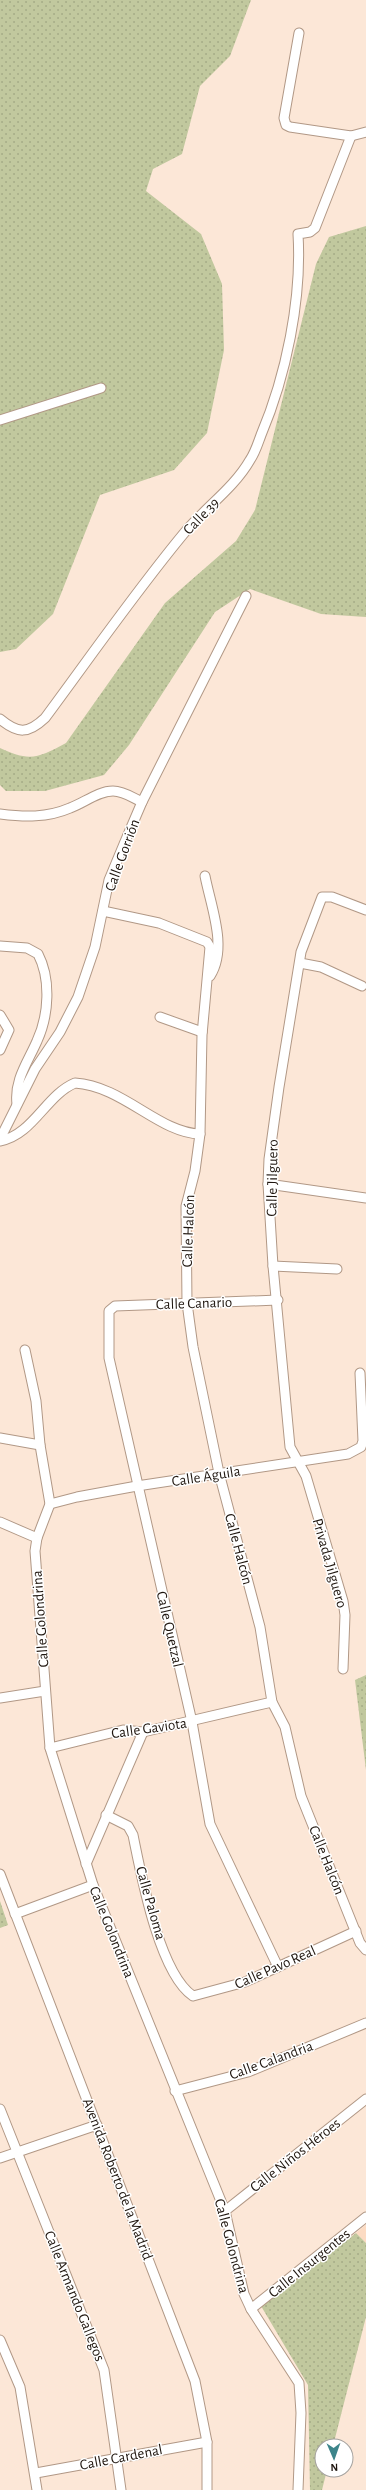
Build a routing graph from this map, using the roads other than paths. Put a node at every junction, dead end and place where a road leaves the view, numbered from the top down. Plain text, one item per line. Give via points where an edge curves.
1 (299, 33) dead end
2 (365, 129) edge
3 (351, 136) junction
4 (101, 388) dead end
5 (0, 420) edge
6 (246, 596) dead end
7 (0, 719) edge
8 (142, 802) junction
9 (0, 814) edge
10 (204, 876) dead end
11 (366, 910) edge
12 (103, 911) junction
13 (0, 946) edge
14 (300, 963) junction
15 (209, 977) junction
16 (362, 986) dead end
17 (0, 1015) edge
18 (160, 1017) dead end
19 (202, 1032) junction
20 (0, 1050) edge
21 (17, 1104) junction
22 (200, 1134) junction
23 (0, 1140) edge
24 (268, 1184) junction
25 (366, 1198) edge
26 (273, 1266) junction
27 (337, 1269) dead end
28 (278, 1300) junction
29 (187, 1303) junction
30 (111, 1307) joint
31 (25, 1350) dead end
32 (360, 1373) dead end
33 (0, 1438) edge
34 (40, 1445) junction
35 (297, 1462) junction
36 (219, 1473) junction
37 (137, 1486) junction
38 (50, 1504) junction
39 (0, 1522) edge
40 (36, 1538) junction
41 (343, 1669) dead end
42 (45, 1691) junction
43 (0, 1698) edge
44 (272, 1702) junction
45 (192, 1722) junction
46 (143, 1732) junction
47 (50, 1748) junction
48 (106, 1815) junction
49 (86, 1864) junction
50 (0, 1874) edge
51 (93, 1885) junction
52 (2, 1888) edge
53 (15, 1914) junction
54 (356, 1931) junction
55 (366, 1950) edge
56 (278, 1967) junction
57 (193, 1996) joint
58 (366, 2024) edge
59 (175, 2092) junction
60 (366, 2099) edge
61 (0, 2109) edge
62 (97, 2125) junction
63 (17, 2152) junction
64 (0, 2158) edge
65 (225, 2211) junction
66 (366, 2216) edge
67 (251, 2309) junction
68 (0, 2340) edge
69 (207, 2442) junction
70 (117, 2458) junction
71 (36, 2473) junction
72 (37, 2490) edge
73 (121, 2490) edge
74 (207, 2490) edge
75 (298, 2490) edge

1 - 3 street via 284,118 286,125
2 - 3 street
3 - 7 street, Calle 39 via 315,228 310,232 298,234 299,268 295,306 281,377 274,404 250,460 224,493 186,531 45,718 34,728 24,730 9,726
4 - 5 street
6 - 8 street, Calle Gorrión
8 - 9 street via 122,792 112,791 47,815 23,817
8 - 12 street, Calle Gorrión via 109,880
10 - 15 street via 219,945 217,966
11 - 14 street, Calle Jilguero via 332,897 322,897
12 - 15 street, Calle Halcón via 159,923 206,942 210,947
12 - 21 street, Calle Gorrión via 93,954 78,997
13 - 21 street via 27,948 38,954 46,977 44,1020 38,1040 19,1080
14 - 16 street via 321,967
14 - 24 street, Calle Jilguero via 279,1087
15 - 19 street, Calle Halcón
17 - 20 street via 9,1030
18 - 19 street
19 - 22 street, Calle Halcón
21 - 23 street, Calle Gorrión
22 - 23 street via 179,1130 105,1089 75,1083 54,1096 13,1136
22 - 29 street, Calle Halcón via 195,1171 186,1206
24 - 25 street
24 - 26 street, Calle Jilguero
26 - 27 street
26 - 28 street, Calle Jilguero
28 - 29 street, Calle Canario
28 - 35 street, Calle Jilguero via 290,1447
29 - 30 street, Calle Canario
29 - 36 street, Calle Halcón via 199,1380
30 - 37 street, Calle Quetzal via 109,1358
31 - 34 street via 36,1400
32 - 35 street, Calle Águila via 361,1447 348,1454
33 - 34 street
34 - 38 street
35 - 36 street, Calle Águila
35 - 41 street, Privada Jilguero via 306,1476 343,1601
36 - 37 street, Calle Águila
36 - 44 street, Calle Halcón via 260,1627
37 - 38 street, Calle Águila
37 - 45 street, Calle Quetzal
38 - 40 street, Calle Golondrina
39 - 40 street
40 - 42 street, Calle Golondrina
42 - 43 street
42 - 47 street, Calle Golondrina
44 - 45 street, Calle Gaviota
44 - 54 street, Calle Halcón via 285,1727 301,1796
45 - 46 street, Calle Gaviota
45 - 56 street, Calle Quetzal via 210,1824
46 - 47 street, Calle Gaviota via 123,1730
46 - 48 street
47 - 49 street, Calle Golondrina
48 - 49 street
48 - 57 street, Calle Paloma via 128,1826 133,1835 152,1918 181,1986
49 - 51 street, Calle Golondrina
50 - 52 street, Avenida Roberto de la Madrid
51 - 53 street
51 - 59 street, Calle Golondrina
52 - 53 street, Avenida Roberto de la Madrid
53 - 62 street, Avenida Roberto de la Madrid
54 - 55 street, Calle Halcón
54 - 56 street, Calle Pavo Real
56 - 57 street, Calle Pavo Real via 244,1982
58 - 59 street, Calle Calandria via 248,2072
59 - 65 street, Calle Golondrina
60 - 65 street, Calle Niños Héroes
61 - 63 street, Calle Armando Gallegos
62 - 63 street
62 - 69 street, Avenida Roberto de la Madrid via 194,2381
63 - 64 street
63 - 70 street, Calle Armando Gallegos via 104,2370
65 - 67 street, Calle Golondrina via 237,2269
66 - 67 street, Calle Insurgentes
67 - 75 street, Calle Golondrina via 298,2383 301,2413
68 - 71 street via 20,2387
69 - 70 street, Calle Cardenal
69 - 74 street, Avenida Roberto de la Madrid
70 - 71 street, Calle Cardenal
70 - 73 street, Calle Armando Gallegos
71 - 72 street

